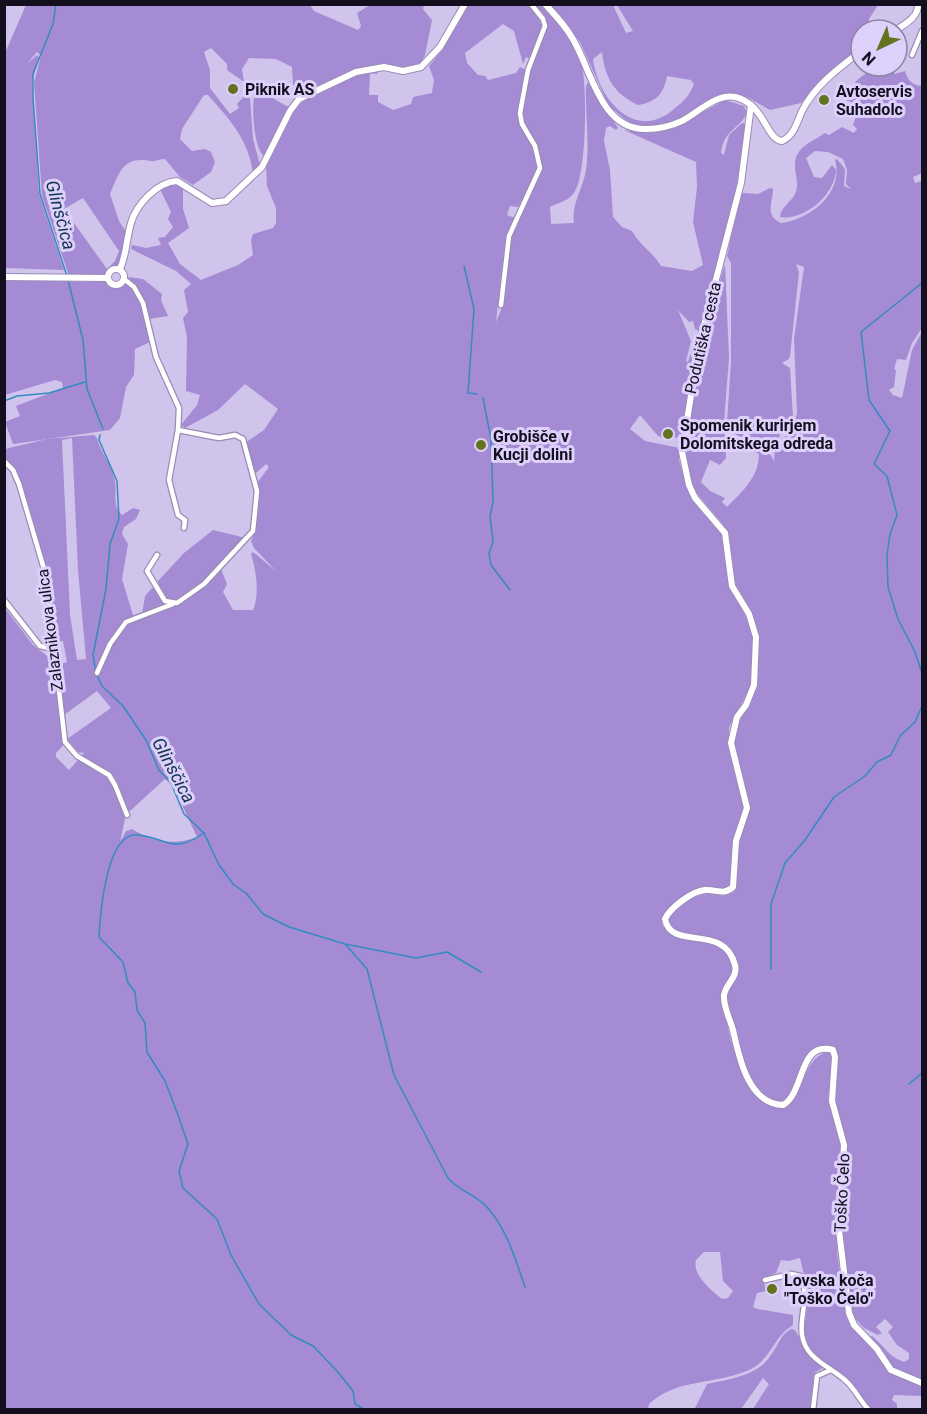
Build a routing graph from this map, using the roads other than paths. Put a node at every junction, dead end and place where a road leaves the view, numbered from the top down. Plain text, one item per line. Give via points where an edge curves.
1 (465, 4) edge
2 (531, 4) edge
3 (545, 4) edge
4 (922, 31) edge
5 (912, 55) dead end
6 (849, 61) edge
7 (751, 105) junction
8 (120, 269) junction
9 (4, 277) edge
10 (108, 278) junction
11 (124, 279) junction
12 (501, 305) dead end
13 (178, 430) junction
14 (4, 461) edge
15 (184, 528) dead end
16 (157, 555) dead end
17 (4, 600) edge
18 (173, 604) junction
19 (49, 648) junction
20 (97, 673) dead end
21 (733, 729) joint
22 (127, 815) dead end
23 (765, 1280) dead end
24 (831, 1370) junction
25 (922, 1383) edge
26 (813, 1410) edge
27 (869, 1410) edge

1 - 8 street via 440,47 421,67 356,72 299,99 262,167 226,201 212,202 177,181 157,189 136,210
2 - 12 street via 545,26 528,70 520,113 540,168 509,237
3 - 7 street via 571,35 602,100 624,124 642,129 663,128 725,96
4 - 5 street
6 - 7 street via 819,87 787,139 777,141 771,136 760,112
7 - 21 street, Podutiška cesta via 741,183 699,345 682,452 688,485 724,533 732,586 754,627 754,685
8 - 10 street via 112,270
8 - 11 street
9 - 10 street
10 - 11 street via 114,285
11 - 13 street via 143,303 156,357 179,408
13 - 15 street via 169,480 178,515 185,520
13 - 18 street via 212,437 240,437 256,491 249,537 204,584
14 - 19 street, Zalaznikova ulica via 13,470 44,569 50,601
16 - 18 street via 147,571 165,601
17 - 19 street via 40,646
18 - 20 street via 126,622 110,644
19 - 22 street, Zalaznikova ulica via 57,673 65,742 77,756 109,775
21 - 25 street, Toško Čelo via 732,752 747,808 736,842 733,887 723,893 697,893 668,912 666,924 679,936 713,939 730,954 735,972 724,998 737,1053 752,1084 769,1102 788,1102 803,1065 813,1053 833,1050 832,1101 844,1145 839,1241 849,1313 854,1325 891,1370
23 - 24 street via 791,1274 800,1276 806,1297 804,1342 812,1356
24 - 26 street via 817,1376
24 - 27 street via 847,1382

